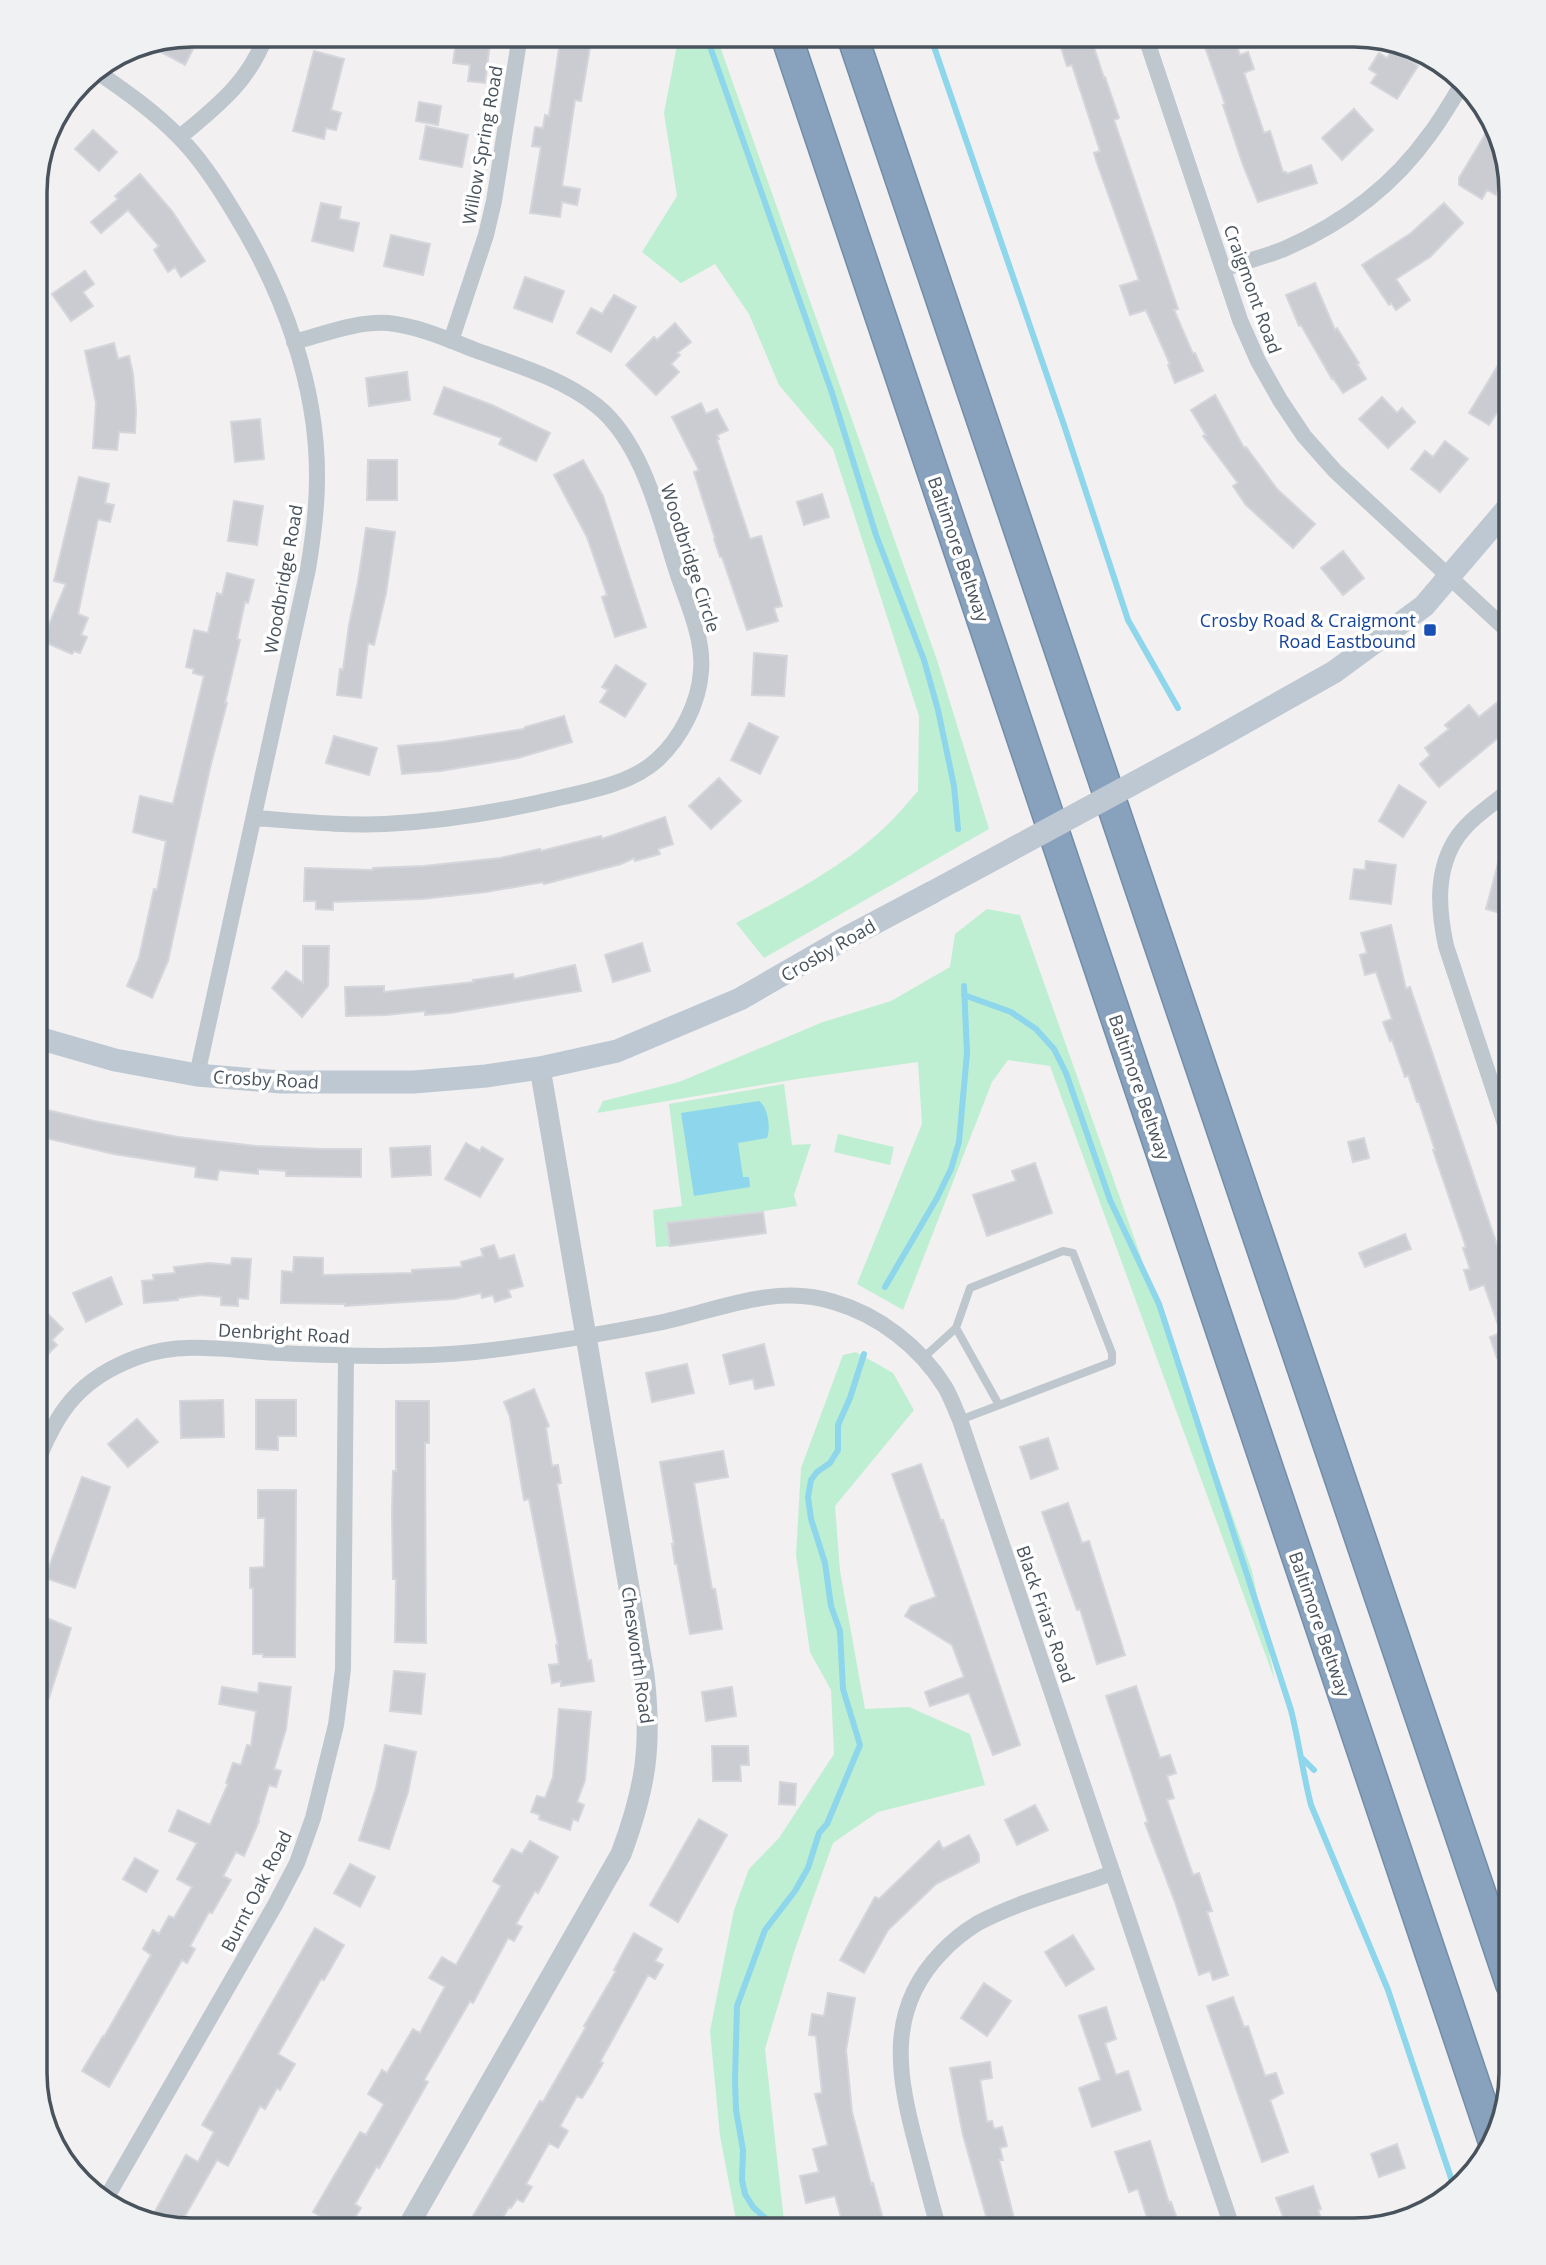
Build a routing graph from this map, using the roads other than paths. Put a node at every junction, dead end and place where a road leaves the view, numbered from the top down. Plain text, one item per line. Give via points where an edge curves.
1 (262, 48) edge
2 (518, 48) edge
3 (790, 48) edge
4 (856, 48) edge
5 (869, 48) edge
6 (1149, 48) edge
7 (104, 77) edge
8 (1457, 91) edge
9 (180, 137) junction
10 (893, 160) junction
11 (1223, 269) junction
12 (451, 341) junction
13 (295, 342) junction
14 (1499, 518) edge
15 (1449, 578) junction
16 (1499, 623) edge
17 (1499, 798) edge
18 (255, 818) junction
19 (48, 1041) edge
20 (540, 1068) junction
21 (197, 1074) junction
22 (1499, 1105) edge
23 (956, 1328) junction
24 (586, 1337) junction
25 (346, 1356) junction
26 (923, 1357) junction
27 (999, 1405) junction
28 (960, 1420) junction
29 (47, 1438) edge
30 (1113, 1873) junction
31 (1499, 1949) edge
32 (1489, 2126) edge
33 (110, 2192) edge
34 (413, 2217) edge
35 (936, 2218) edge
36 (1229, 2218) edge

1 - 9 street via 224,100
2 - 12 street, Willow Spring Road via 494,201
3 - 32 highway, Baltimore Beltway
4 - 10 highway
5 - 10 highway
6 - 11 street, Craigmont Road
7 - 9 street, Woodbridge Road
8 - 11 street via 1411,159 1351,213 1282,249
9 - 13 street, Woodbridge Road via 220,189 252,242
10 - 31 highway
11 - 15 street, Craigmont Road via 1258,361 1304,436
12 - 13 street, Woodbridge Circle via 387,323 362,324
12 - 18 street, Woodbridge Circle via 574,391 599,408 619,430 649,487 700,645 697,692 686,721 654,762 627,778 521,807 383,824
13 - 18 street, Woodbridge Road via 314,432 315,527
14 - 15 main road, Crosby Road
15 - 16 street, Craigmont Road
15 - 20 main road, Crosby Road, bridge via 1424,606 1290,698 740,999 617,1051
17 - 22 street via 1458,837 1445,862 1439,893 1447,946
18 - 21 street, Woodbridge Road
19 - 21 main road, Crosby Road via 115,1060
20 - 21 main road, Crosby Road via 414,1082 281,1082
20 - 24 street, Chesworth Road
23 - 26 lane
23 - 27 lane
23 - 27 lane via 970,1288 1063,1251 1073,1253 1112,1362
24 - 25 street, Denbright Road via 472,1352
24 - 26 street, Black Friars Road via 739,1301 805,1296 834,1301 885,1325
24 - 34 street, Chesworth Road via 644,1675 648,1747 643,1783 621,1854
25 - 29 street, Denbright Road via 185,1349 141,1356 87,1384 68,1403
25 - 33 street, Burnt Oak Road via 343,1669 336,1725 313,1818 275,1905
26 - 28 street, Black Friars Road via 946,1389
27 - 28 lane
28 - 30 street, Black Friars Road
30 - 35 street via 976,1924 925,1970 901,2032 900,2064 904,2098
30 - 36 street, Black Friars Road

